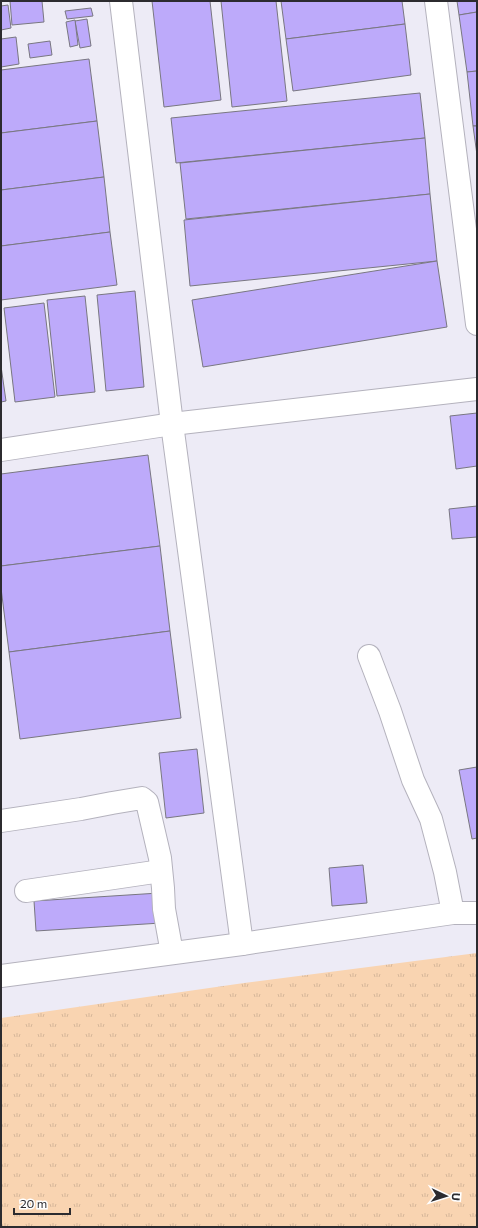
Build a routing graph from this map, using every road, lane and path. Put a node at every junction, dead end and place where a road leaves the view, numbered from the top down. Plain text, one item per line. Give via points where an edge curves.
1 (121, 1) edge
2 (436, 1) edge
3 (477, 324) edge
4 (477, 389) edge
5 (172, 424) junction
6 (1, 450) edge
7 (369, 656) dead end
8 (1, 820) edge
9 (161, 871) junction
10 (26, 891) dead end
11 (453, 913) junction
12 (477, 913) edge
13 (242, 944) junction
14 (172, 953) junction
15 (1, 976) edge

1 - 5 street
2 - 3 street
4 - 5 street
5 - 6 street
5 - 13 street
7 - 11 street via 413,780 431,819
8 - 9 street via 81,810 142,798 147,802
9 - 10 street
9 - 14 street
11 - 12 street
11 - 13 street
13 - 14 street
14 - 15 street

